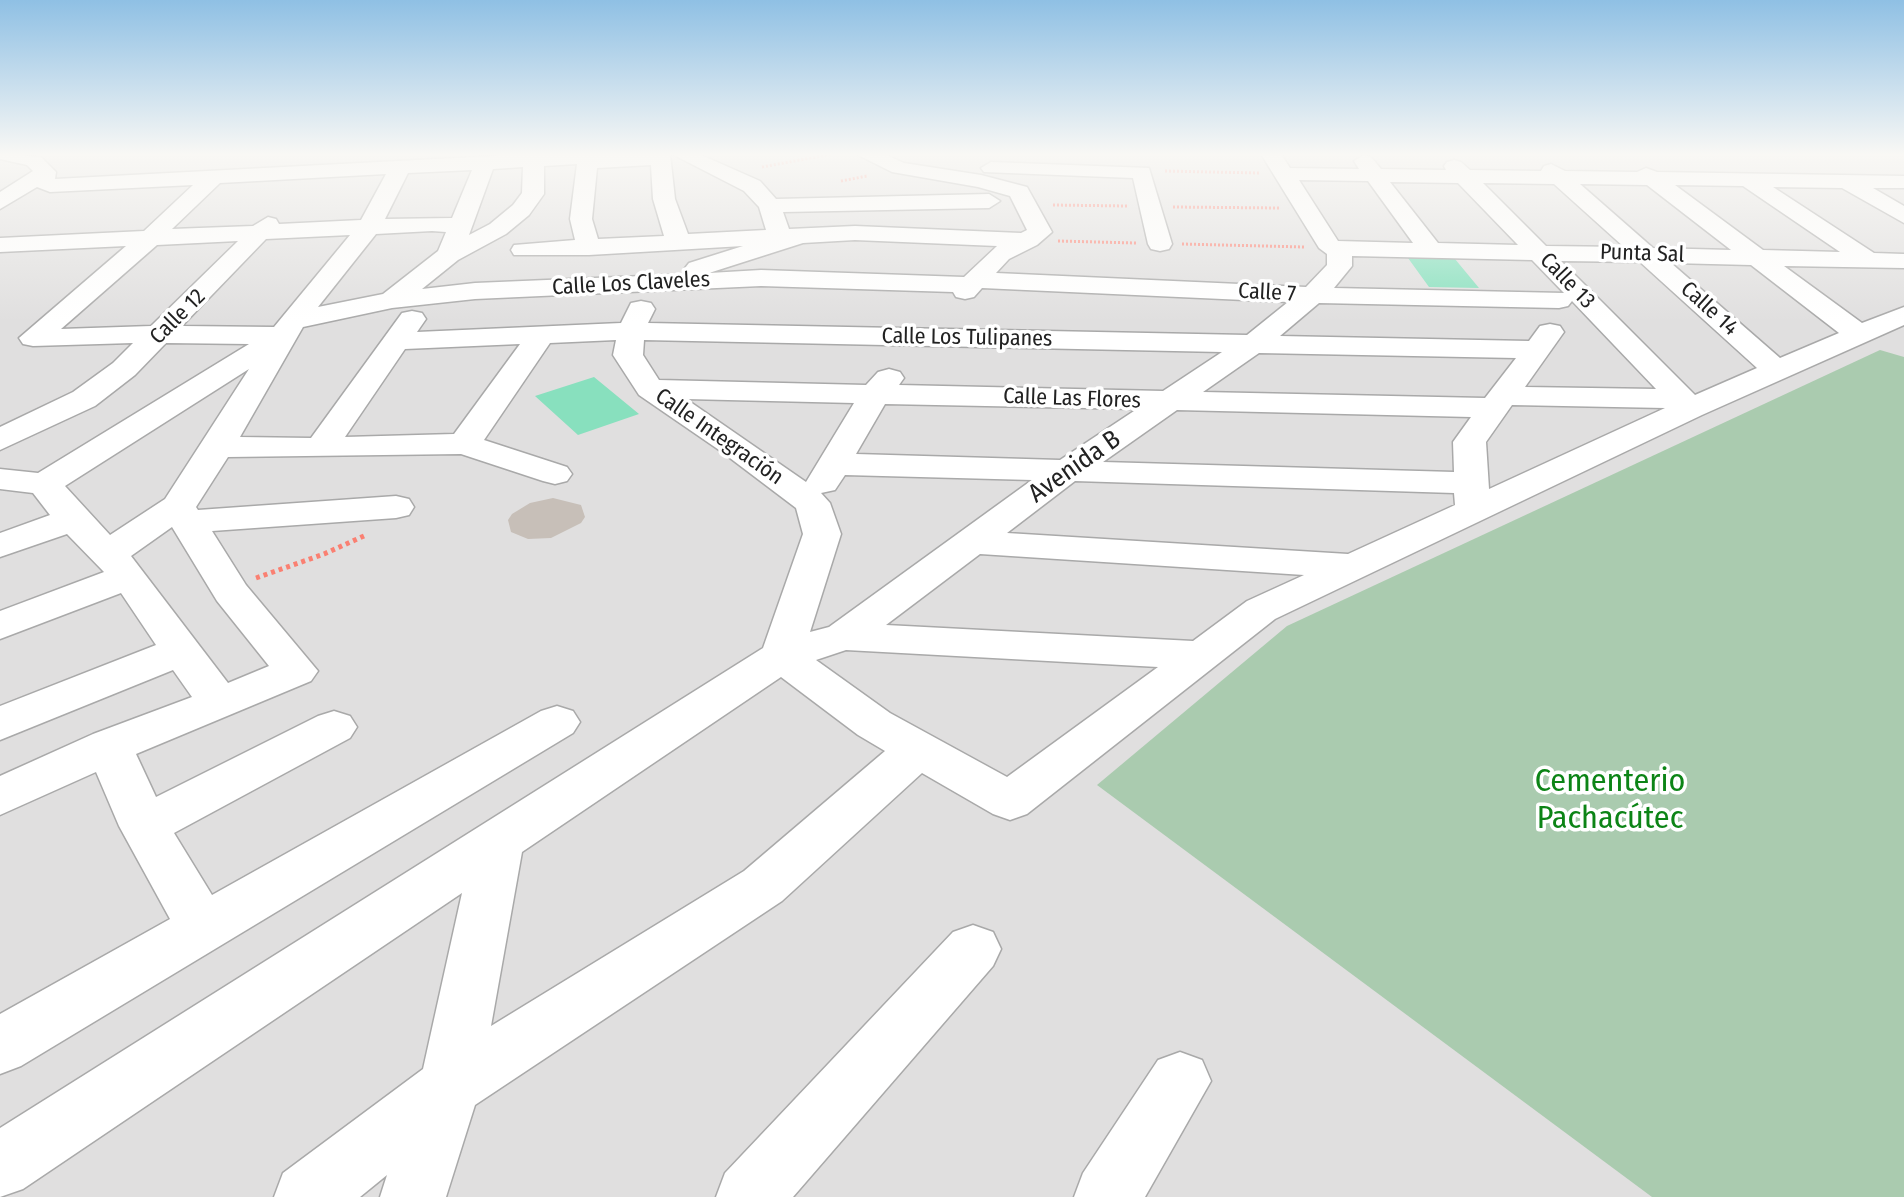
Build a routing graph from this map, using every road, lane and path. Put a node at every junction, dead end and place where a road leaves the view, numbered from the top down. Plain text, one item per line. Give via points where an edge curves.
1 (81, 210) edge
2 (180, 210) edge
3 (278, 210) edge
4 (381, 210) edge
5 (468, 210) edge
6 (521, 210) edge
7 (581, 210) edge
8 (668, 210) edge
9 (773, 210) edge
10 (1030, 210) edge
11 (1148, 210) edge
12 (1309, 210) edge
13 (1401, 210) edge
14 (1497, 210) edge
15 (1597, 210) edge
16 (1694, 210) edge
17 (1792, 210) edge
18 (462, 226) junction
19 (369, 227) junction
20 (260, 234) junction
21 (791, 236) junction
22 (148, 240) junction
23 (1029, 240) junction
24 (37, 243) junction
25 (679, 244) junction
26 (1160, 244) dead end
27 (0, 245) edge
28 (589, 248) junction
29 (1336, 248) junction
30 (1429, 248) junction
31 (523, 250) dead end
32 (1538, 251) junction
33 (1647, 254) junction
34 (449, 255) junction
35 (1758, 257) junction
36 (1868, 260) junction
37 (1904, 261) edge
38 (669, 282) junction
39 (973, 282) junction
40 (1904, 285) edge
41 (1562, 289) junction
42 (1313, 295) junction
43 (429, 296) junction
44 (392, 300) junction
45 (1904, 315) edge
46 (940, 320) junction
47 (287, 329) junction
48 (631, 331) junction
49 (162, 334) junction
50 (1858, 334) junction
51 (541, 335) junction
52 (396, 341) junction
53 (1256, 342) junction
54 (1537, 350) junction
55 (1776, 370) junction
56 (650, 389) junction
57 (875, 393) junction
58 (1171, 402) junction
59 (1499, 402) junction
60 (1686, 403) junction
61 (0, 440) edge
62 (464, 444) junction
63 (218, 447) junction
64 (321, 448) junction
65 (834, 464) junction
66 (1066, 472) junction
67 (555, 474) dead end
68 (0, 479) edge
69 (44, 484) junction
70 (1472, 497) junction
71 (812, 503) junction
72 (396, 507) dead end
73 (183, 514) junction
74 (73, 519) junction
75 (366, 534) dead end
76 (972, 542) junction
77 (0, 546) edge
78 (119, 565) junction
79 (1354, 566) junction
80 (229, 587) junction
81 (0, 626) edge
82 (844, 636) junction
83 (182, 650) junction
84 (1201, 655) junction
85 (782, 656) junction
86 (220, 704) junction
87 (557, 722) dead end
88 (0, 724) edge
89 (334, 727) dead end
90 (109, 746) junction
91 (919, 748) junction
92 (3, 790) edge
93 (144, 826) junction
94 (499, 838) junction
95 (203, 928) junction
96 (973, 949) dead end
97 (0, 1046) edge
98 (1180, 1081) dead end
99 (450, 1086) junction
100 (0, 1166) edge
101 (307, 1197) edge
102 (413, 1197) edge
103 (749, 1197) edge
104 (1107, 1197) edge

1 - 24 street
2 - 22 street
3 - 20 street, Calle 12
4 - 19 street
5 - 18 street
6 - 34 street
7 - 28 street
8 - 25 street
9 - 21 street
10 - 23 street via 1040,232
11 - 26 street
12 - 29 street
13 - 30 street
14 - 32 street, Calle 13
15 - 33 street, Calle 14
16 - 35 street
17 - 36 street
18 - 19 street
18 - 34 street
19 - 20 street
19 - 47 street
20 - 22 street
20 - 49 street, Calle 12
21 - 23 street via 855,233
21 - 25 street
21 - 38 street
22 - 24 street
22 - 49 street via 33,338
23 - 39 street, Calle Integración via 1000,254
24 - 27 street
25 - 28 street
28 - 31 street
29 - 30 street, Punta Sal
29 - 42 street, Avenida B via 1339,266
30 - 32 street, Punta Sal
32 - 33 street, Punta Sal
32 - 41 street, Calle 13
33 - 35 street, Punta Sal
33 - 55 street, Calle 14
34 - 44 street
35 - 36 street, Punta Sal
35 - 50 street
36 - 37 street, Punta Sal
36 - 40 street
38 - 39 street, Calle Los Claveles
38 - 43 street, Calle Los Claveles
38 - 48 street via 647,297
39 - 42 street, Calle 7
39 - 46 street, Calle Integración
41 - 42 street, Calle 7
41 - 54 street via 1552,330
41 - 60 street, Calle 13
42 - 53 street, Avenida B
43 - 44 street, Calle Los Claveles
43 - 52 street
44 - 47 street, Calle Los Claveles
45 - 50 street
46 - 48 street, Calle Los Tulipanes
46 - 53 street, Calle Los Tulipanes
46 - 57 street, Calle Integración
47 - 49 street
47 - 63 street
47 - 69 street
48 - 51 street, Calle Los Tulipanes
48 - 56 street, Calle Integración via 628,355
49 - 61 street, Calle 12 via 84,399
50 - 55 street
51 - 52 street, Calle Los Tulipanes
51 - 62 street
52 - 64 street
53 - 54 street, Calle Los Tulipanes
53 - 58 street, Avenida B
54 - 59 street
55 - 60 street
56 - 57 street, Calle Las Flores
56 - 71 street, Calle Integración
57 - 58 street, Calle Las Flores
57 - 65 street, Calle Integración
58 - 59 street, Calle Las Flores
58 - 66 street, Avenida B
59 - 60 street, Calle Las Flores
59 - 70 street via 1469,442
60 - 70 street
62 - 64 street
62 - 67 street
63 - 64 street
63 - 73 street
65 - 66 street
65 - 71 street, Calle Integración
66 - 70 street
66 - 76 street, Avenida B
68 - 69 street
69 - 74 street
70 - 79 street
71 - 85 street, Calle Integración via 822,534
72 - 73 street
73 - 78 street
73 - 80 street
74 - 77 street
74 - 78 street
75 - 80 path
76 - 79 street
76 - 82 street, Avenida B
78 - 81 street
78 - 83 street
79 - 84 street via 1261,610
80 - 86 street via 296,672
82 - 84 street
82 - 85 street, Avenida B
83 - 86 street
83 - 88 street
84 - 91 street via 1010,801
85 - 91 street via 874,724
85 - 94 street, Avenida B
86 - 90 street
87 - 95 street
89 - 93 street
90 - 92 street
90 - 93 street
91 - 99 street via 763,886
93 - 95 street
94 - 99 street
94 - 100 street, Avenida B
95 - 97 street
96 - 103 street
98 - 104 street
99 - 101 street
99 - 102 street

